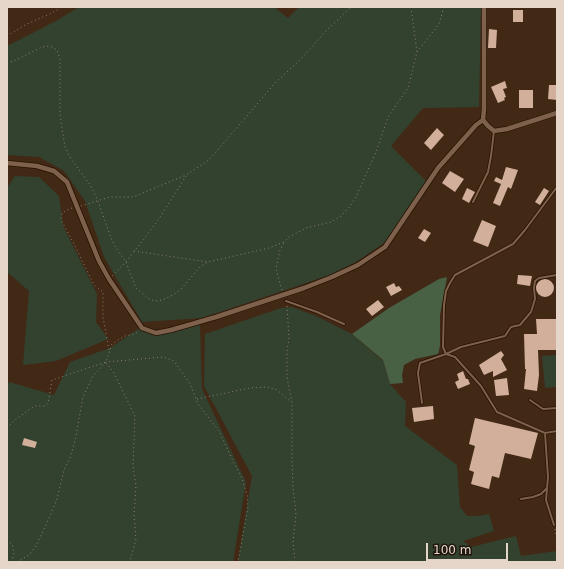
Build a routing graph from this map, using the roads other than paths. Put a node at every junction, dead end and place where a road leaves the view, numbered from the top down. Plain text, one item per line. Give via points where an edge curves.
1 (484, 7) edge
2 (557, 113) edge
3 (483, 120) junction
4 (494, 131) junction
5 (7, 163) edge
6 (557, 188) edge
7 (473, 202) dead end
8 (557, 275) edge
9 (286, 301) road end
10 (344, 324) dead end
11 (446, 354) junction
12 (530, 400) dead end
13 (422, 403) dead end
14 (557, 408) edge
15 (557, 431) edge
16 (545, 433) junction
17 (547, 488) junction
18 (520, 499) dead end
19 (554, 526) road end

1 - 3 street
2 - 4 street
3 - 4 street
3 - 5 street via 438,168 385,247 358,265 332,277 216,317 156,333 142,328 109,279 99,261 67,182 54,171 37,166
4 - 7 lane via 488,172
6 - 11 lane via 513,244 455,275 446,291 444,305 443,347
8 - 11 lane via 535,281 535,299 531,312 520,325 511,326 505,336 461,347
9 - 10 lane
11 - 13 lane via 420,364 418,373
11 - 16 lane via 455,357 481,386 497,412
12 - 14 lane via 542,409
15 - 16 lane
16 - 17 lane
17 - 18 lane via 541,494
17 - 19 lane via 546,500

